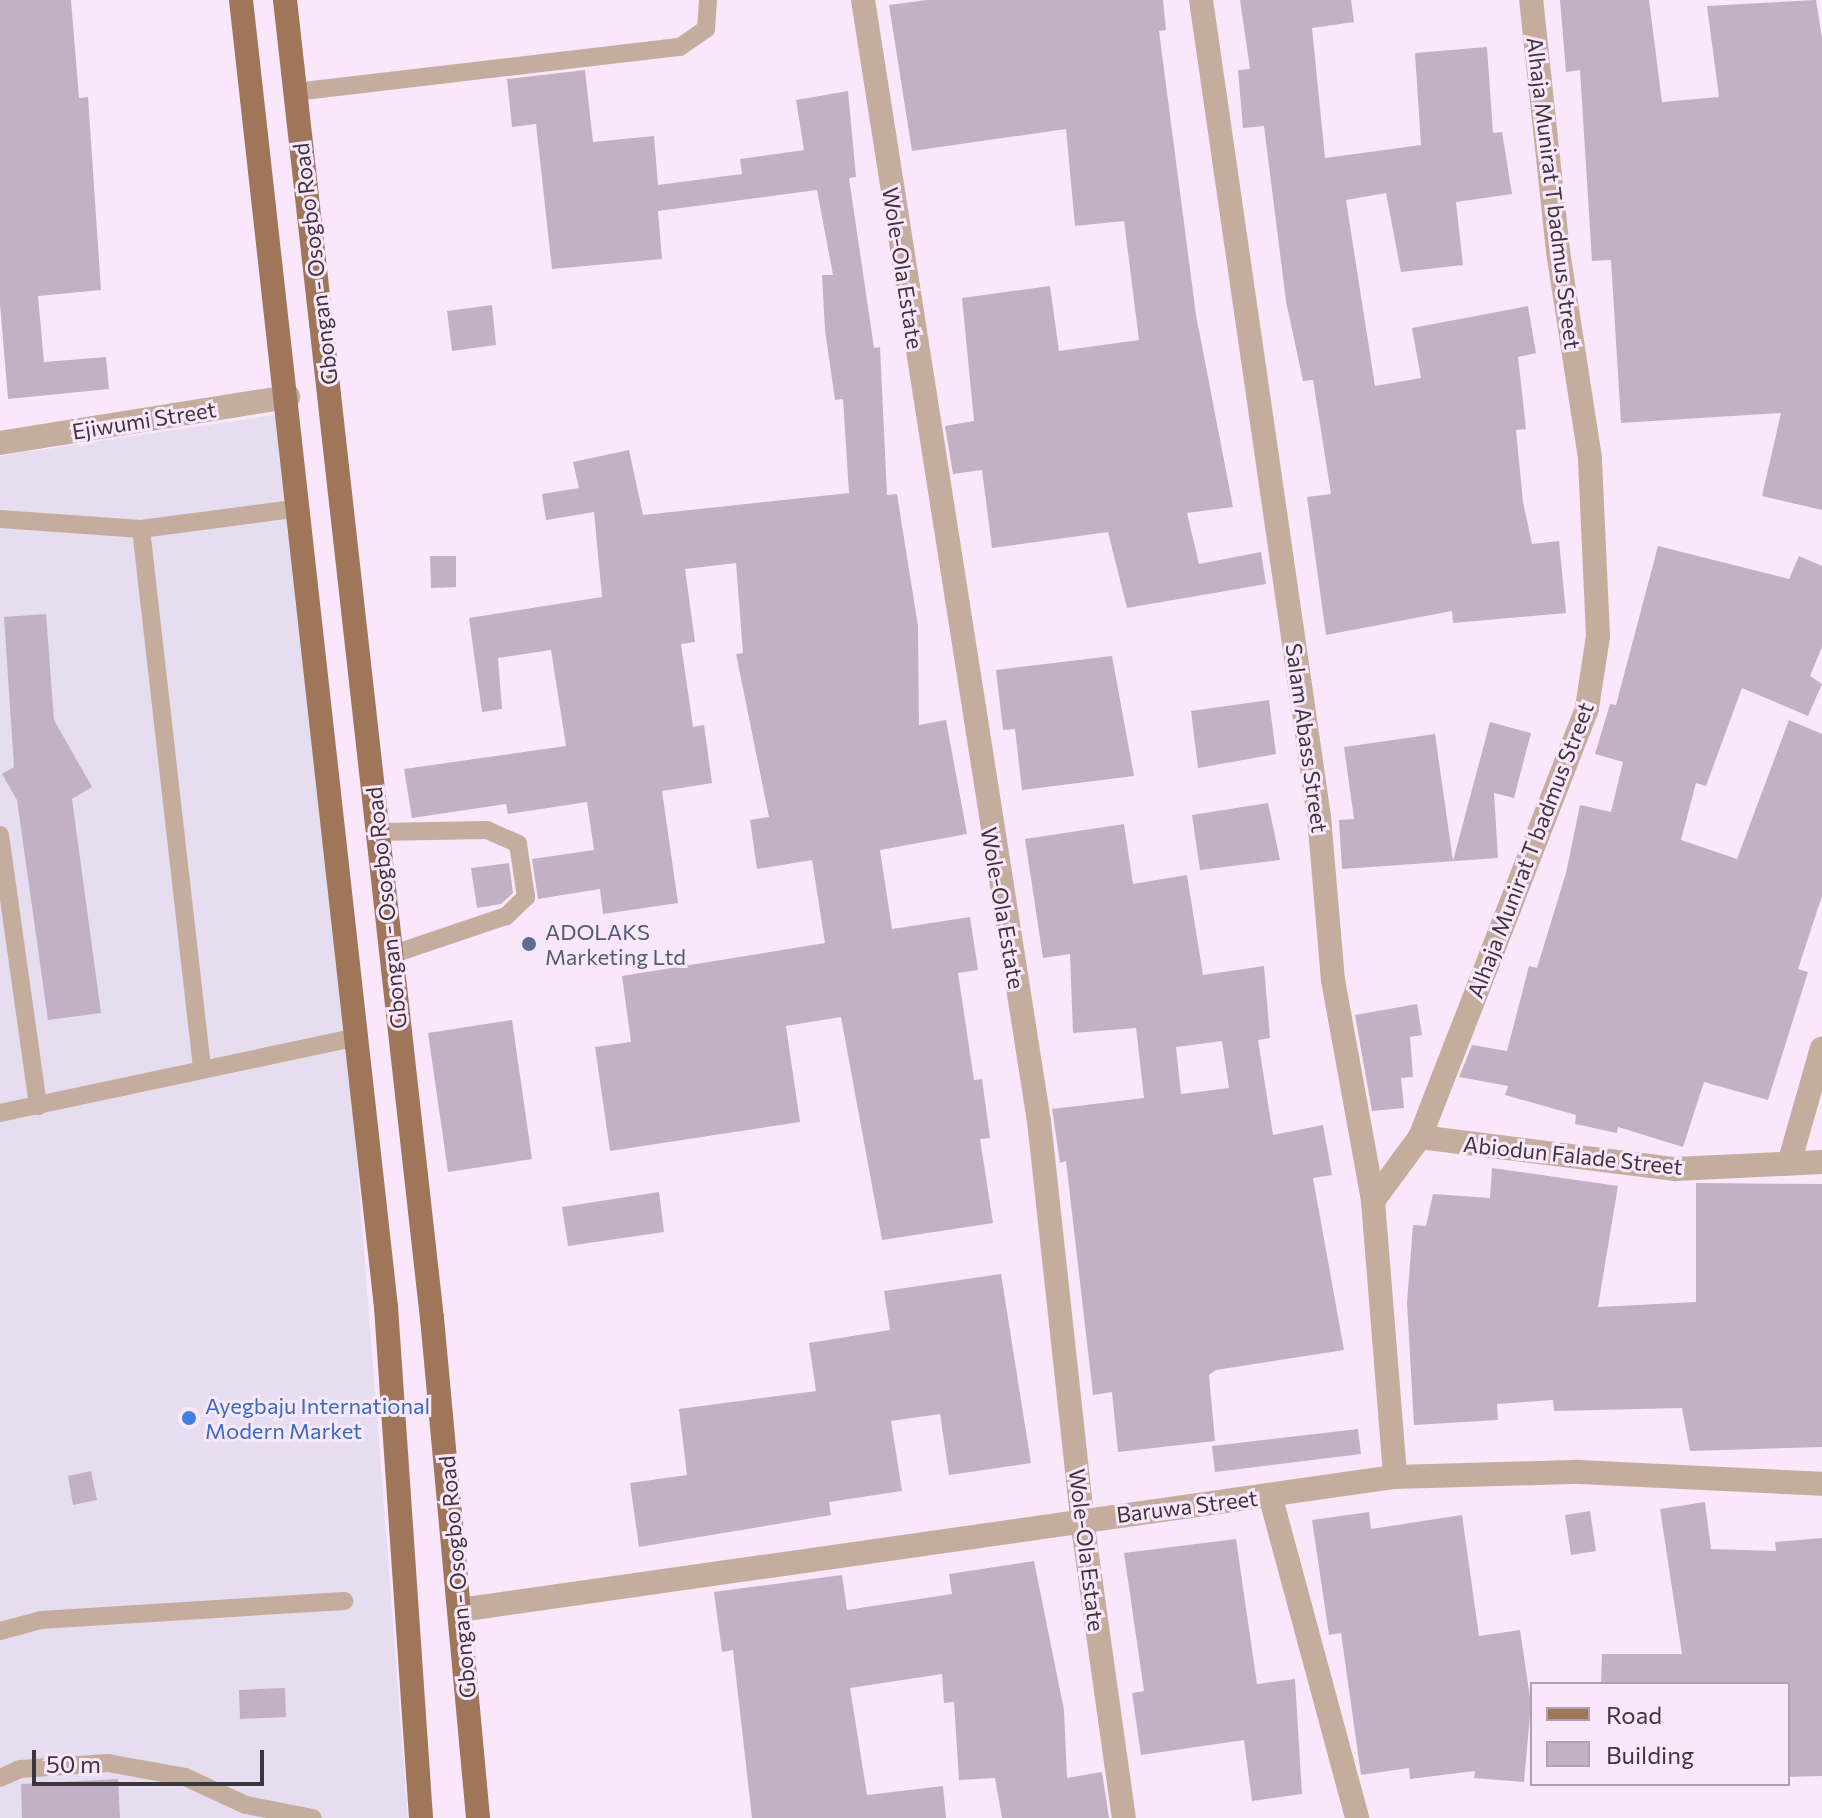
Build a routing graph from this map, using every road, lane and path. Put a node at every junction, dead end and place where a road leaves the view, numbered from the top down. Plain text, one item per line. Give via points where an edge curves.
1 (241, 0) edge
2 (285, 0) edge
3 (708, 0) edge
4 (863, 0) edge
5 (1201, 0) edge
6 (1531, 0) edge
7 (295, 92) junction
8 (288, 397) junction
9 (0, 443) edge
10 (300, 508) junction
11 (0, 519) edge
12 (141, 529) junction
13 (378, 832) junction
14 (0, 835) edge
15 (391, 955) junction
16 (358, 1037) junction
17 (1822, 1048) edge
18 (202, 1068) junction
19 (38, 1106) junction
20 (0, 1113) edge
21 (1420, 1137) junction
22 (1790, 1160) junction
23 (1822, 1162) edge
24 (1373, 1201) junction
25 (1395, 1477) junction
26 (1822, 1484) edge
27 (1270, 1495) junction
28 (1082, 1520) junction
29 (344, 1601) dead end
30 (460, 1610) junction
31 (0, 1631) edge
32 (0, 1778) edge
33 (313, 1818) edge
34 (421, 1818) edge
35 (478, 1818) edge
36 (1124, 1818) edge
37 (1357, 1818) edge

1 - 8 main road, Gbongan - Osogbo Road
2 - 7 main road, Gbongan - Osogbo Road
3 - 7 lane via 706,29 680,47
4 - 28 street, Wole-Ola Estate via 1039,1121
5 - 24 street, Salam Abass Street via 1319,817 1333,980
6 - 21 street, Alhaja Munirat T badmus Street via 1558,251 1590,458 1598,636 1587,708
7 - 13 main road, Gbongan - Osogbo Road
8 - 9 street, Ejiwumi Street
8 - 10 main road, Gbongan - Osogbo Road
10 - 12 lane
10 - 16 main road, Gbongan - Osogbo Road
11 - 12 lane
12 - 18 lane
13 - 15 main road, Gbongan - Osogbo Road
13 - 15 lane via 487,830 518,844 526,897 506,916
14 - 19 lane
15 - 30 main road, Gbongan - Osogbo Road
16 - 18 lane
16 - 34 main road, Gbongan - Osogbo Road via 386,1307
17 - 22 street
18 - 19 lane
19 - 20 lane
21 - 22 street, Abiodun Falade Street via 1675,1169
21 - 24 street, Alhaja Munirat T badmus Street
22 - 23 street, Abiodun Falade Street
24 - 25 street, Salam Abass Street
25 - 26 street, Baruwa Street via 1579,1472
25 - 27 street, Baruwa Street
27 - 28 street, Baruwa Street
27 - 37 street
28 - 30 street, Baruwa Street
28 - 36 street, Wole-Ola Estate
29 - 31 lane via 41,1620
30 - 35 main road, Gbongan - Osogbo Road
32 - 33 lane via 20,1769 108,1763 185,1777 246,1805

